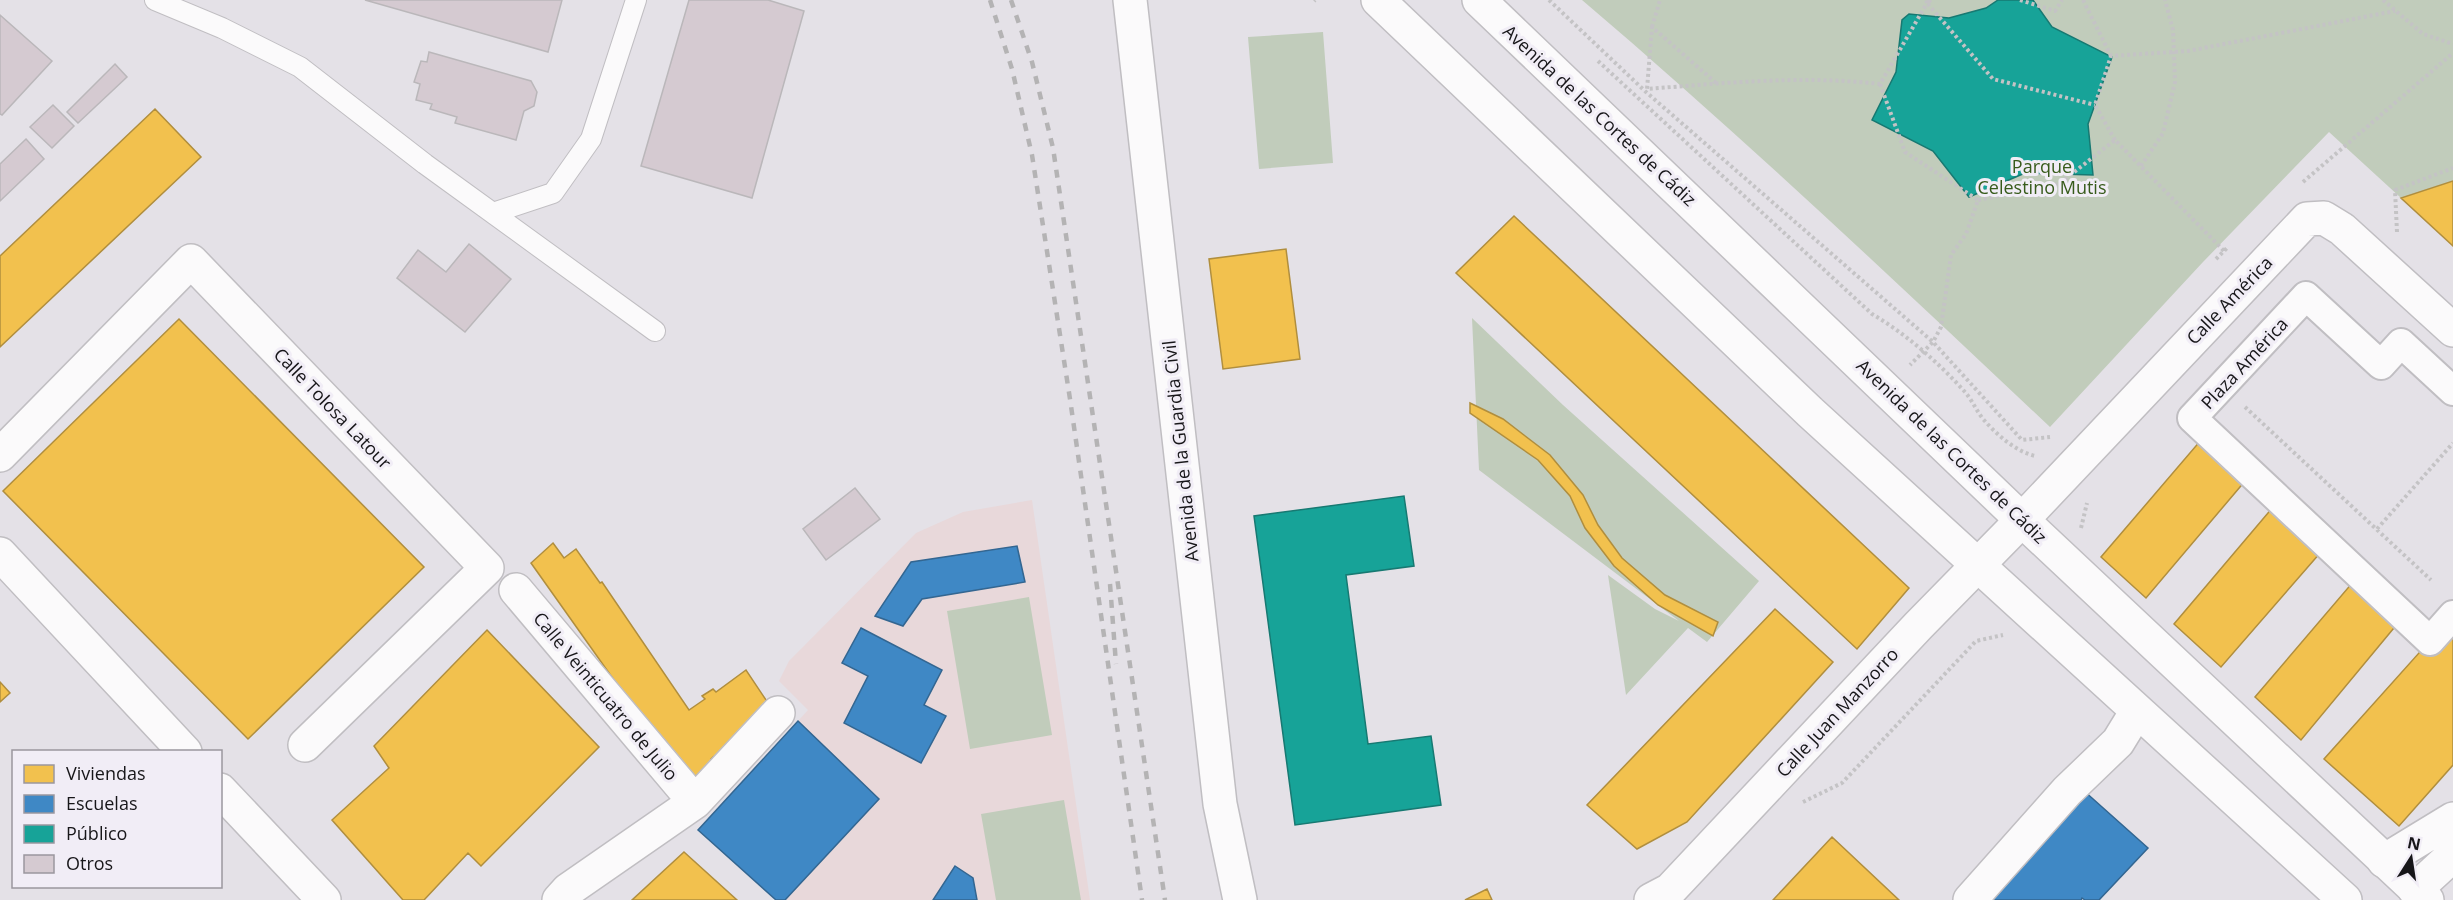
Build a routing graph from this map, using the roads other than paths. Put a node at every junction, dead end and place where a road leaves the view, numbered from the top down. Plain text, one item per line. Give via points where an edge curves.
1 (155, 0) edge
2 (636, 0) edge
3 (1130, 0) edge
4 (1377, 0) edge
5 (1479, 0) edge
6 (493, 213) junction
7 (2453, 330) edge
8 (655, 331) dead end
9 (2453, 390) edge
10 (0, 454) edge
11 (2022, 519) junction
12 (0, 554) edge
13 (1977, 564) junction
14 (516, 590) dead end
15 (2453, 615) edge
16 (2138, 711) junction
17 (778, 713) dead end
18 (305, 745) dead end
19 (183, 750) edge
20 (222, 792) edge
21 (695, 802) junction
22 (2453, 819) edge
23 (2453, 855) edge
24 (2384, 861) junction
25 (2453, 887) edge
26 (2328, 889) edge
27 (2426, 897) edge
28 (324, 900) edge
29 (559, 900) edge
30 (1240, 900) edge
31 (1651, 900) edge
32 (1970, 900) edge
33 (2344, 900) edge

1 - 6 lane via 300,67
2 - 6 lane via 591,139 553,194
3 - 30 main road, Avenida de la Guardia Civil via 1220,804
4 - 13 main road via 1810,412
5 - 11 main road, Avenida de las Cortes de Cádiz
6 - 8 lane
7 - 11 main road, Calle América via 2342,229 2324,218 2307,219
9 - 15 street, Plaza América via 2401,343 2381,365 2306,296 2192,418 2430,641
10 - 18 main road, Calle Tolosa Latour via 191,261 487,568
11 - 13 main road, Calle Juan Manzorro
11 - 24 main road, Avenida de las Cortes de Cádiz
12 - 19 main road
13 - 16 main road
13 - 31 main road, Calle Juan Manzorro via 1670,890
14 - 21 main road, Calle Veinticuatro de Julio
16 - 26 main road
16 - 32 main road via 2118,742 2067,791
17 - 21 main road
20 - 28 main road
21 - 29 main road
22 - 24 main road
23 - 27 main road
24 - 27 main road, Avenida de las Cortes de Cádiz
25 - 27 main road
26 - 33 main road

